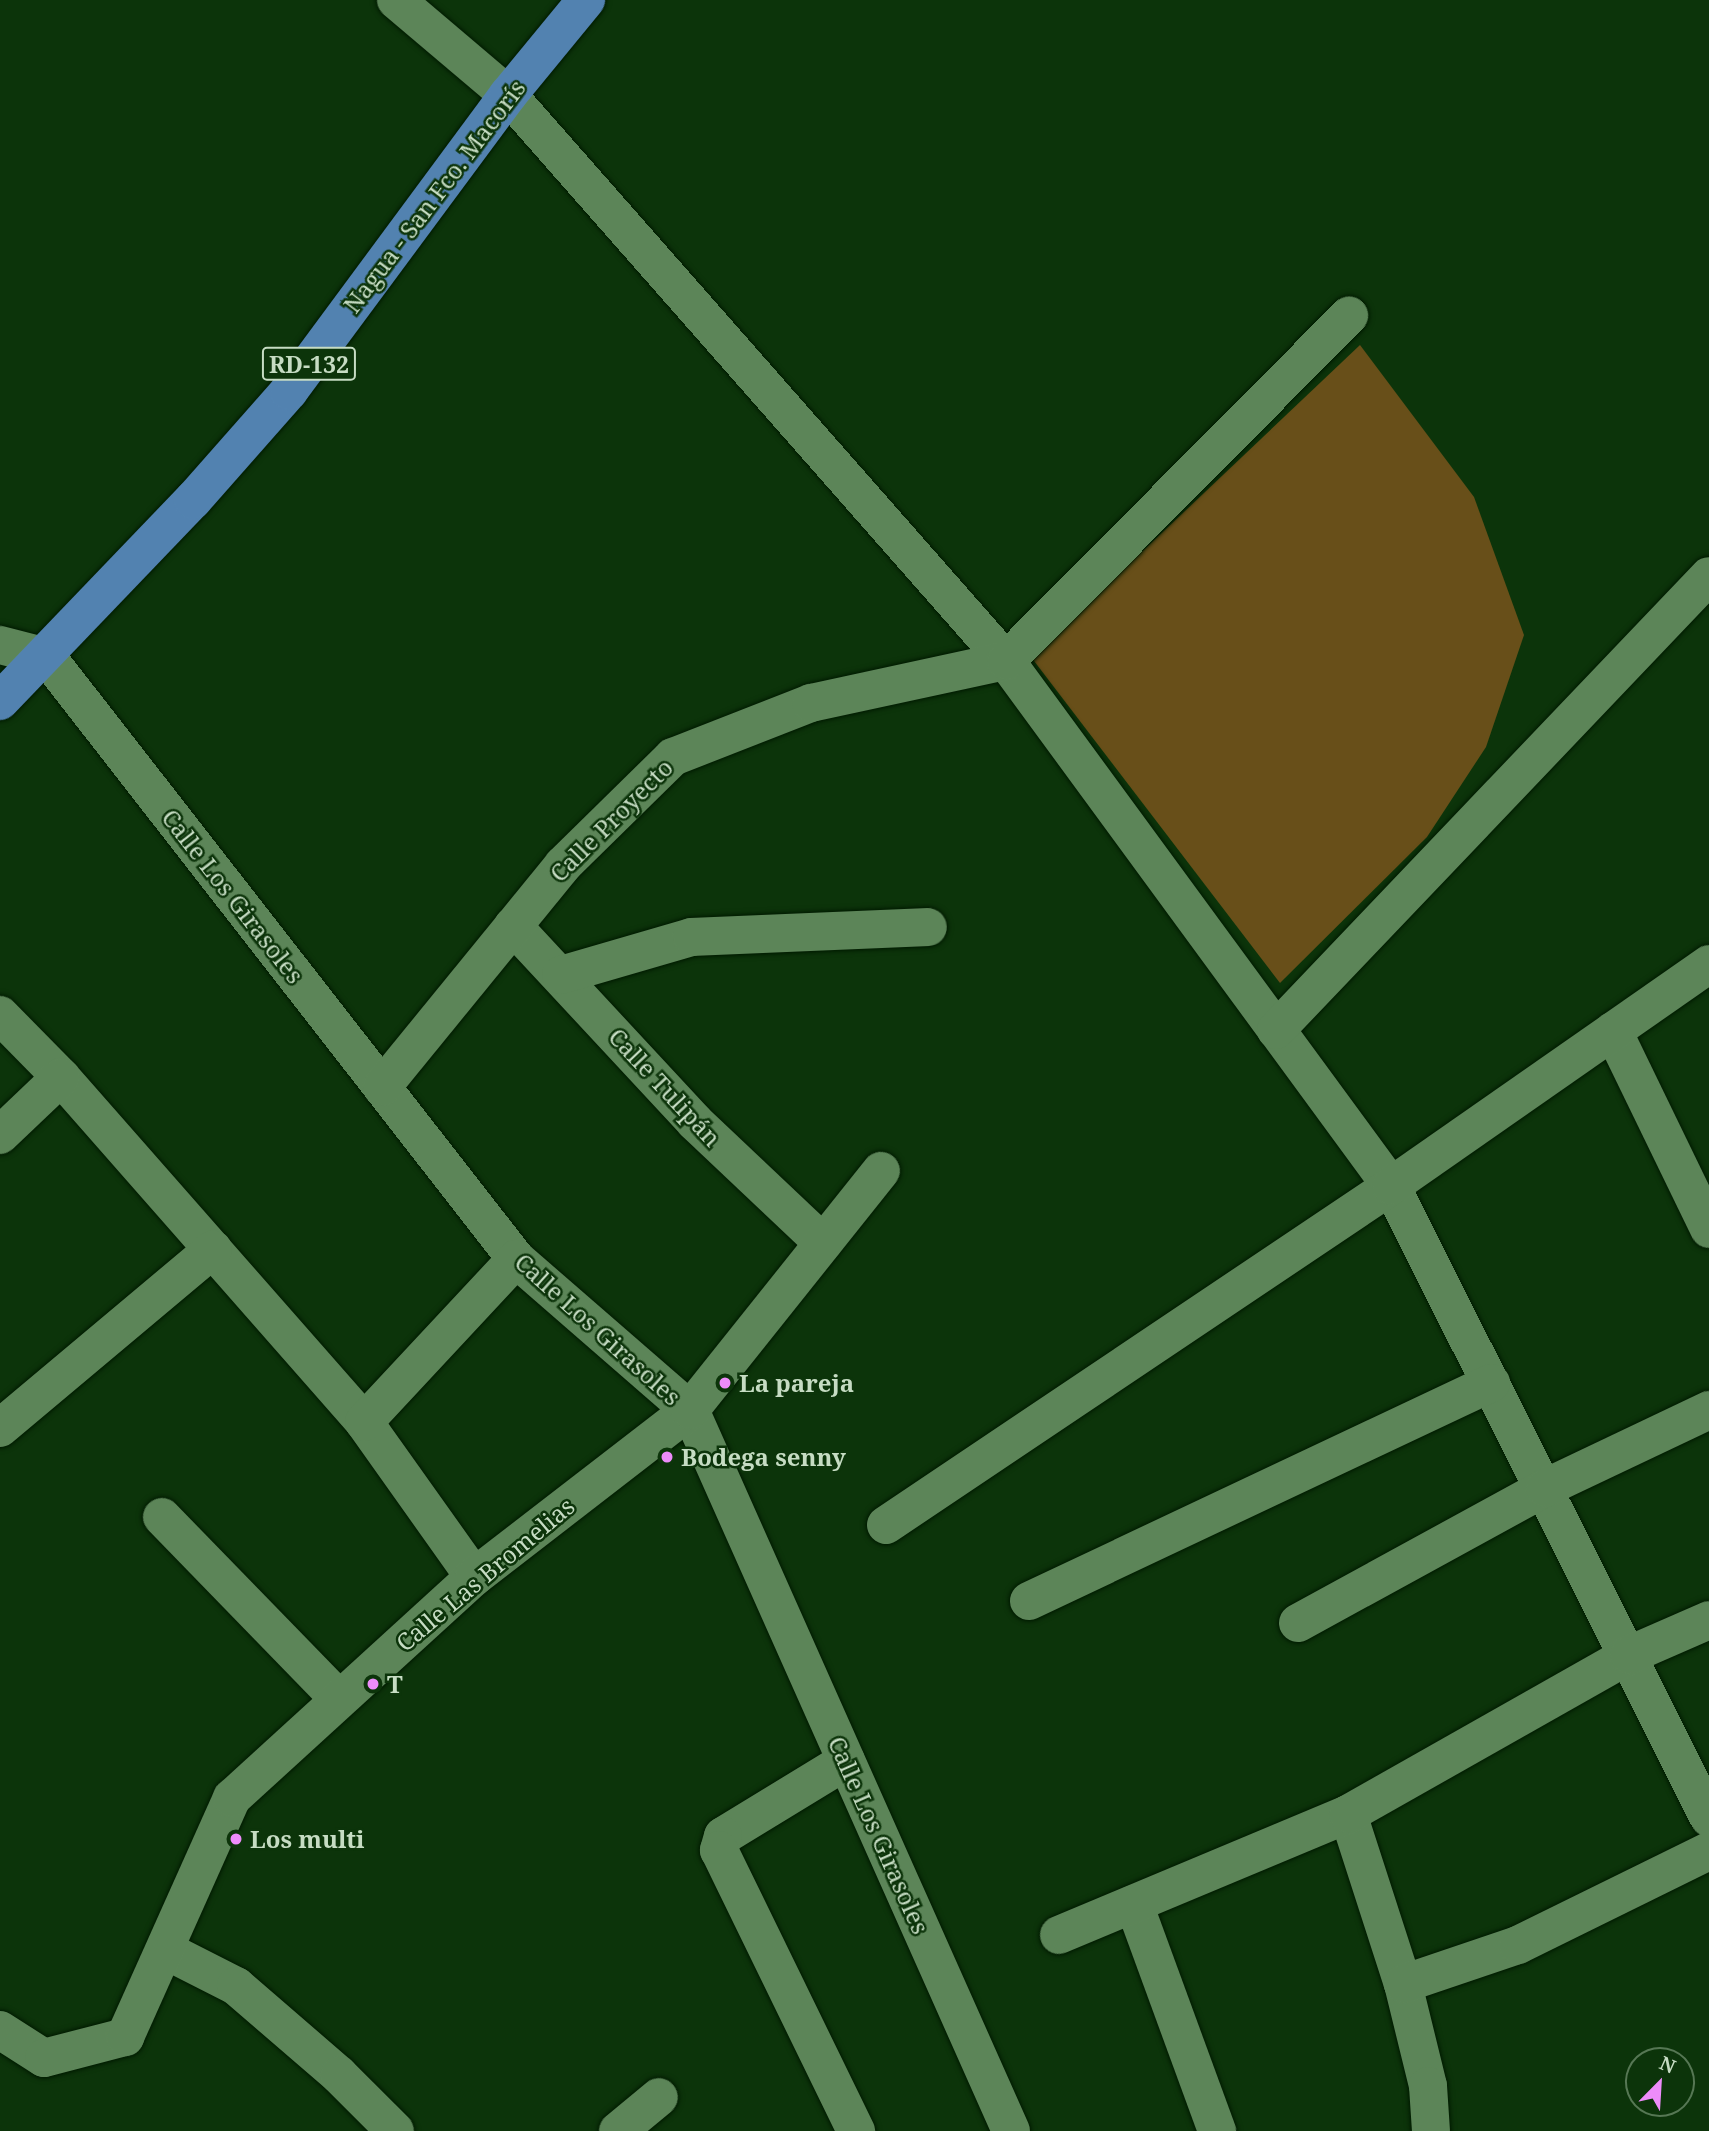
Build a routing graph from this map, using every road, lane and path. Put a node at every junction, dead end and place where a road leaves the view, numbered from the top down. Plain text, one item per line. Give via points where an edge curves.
1 (396, 0) edge
2 (586, 0) edge
3 (508, 95) junction
4 (1349, 316) dead end
5 (1709, 576) edge
6 (0, 645) edge
7 (47, 657) junction
8 (1006, 662) junction
9 (0, 701) edge
10 (513, 926) junction
11 (928, 927) dead end
12 (1709, 964) edge
13 (561, 975) junction
14 (0, 1015) edge
15 (1276, 1030) junction
16 (1613, 1031) junction
17 (61, 1077) junction
18 (382, 1087) junction
19 (0, 1135) edge
20 (881, 1171) dead end
21 (1391, 1186) junction
22 (1709, 1230) edge
23 (823, 1243) junction
24 (213, 1249) junction
25 (516, 1259) junction
26 (1491, 1383) junction
27 (690, 1410) junction
28 (1709, 1410) edge
29 (364, 1422) junction
30 (0, 1428) edge
31 (1545, 1488) junction
32 (162, 1517) dead end
33 (886, 1525) dead end
34 (474, 1577) junction
35 (1030, 1601) dead end
36 (1709, 1619) edge
37 (1298, 1623) dead end
38 (1629, 1655) junction
39 (340, 1699) junction
40 (846, 1761) junction
41 (1348, 1814) junction
42 (1709, 1818) edge
43 (1709, 1851) edge
44 (1134, 1904) junction
45 (1059, 1935) dead end
46 (165, 1950) junction
47 (1403, 1984) junction
48 (0, 2030) edge
49 (659, 2097) dead end
50 (395, 2131) edge
51 (618, 2131) edge
52 (856, 2131) edge
53 (1011, 2131) edge
54 (1217, 2131) edge
55 (1431, 2131) edge

1 - 3 street
2 - 3 main road, Nagua - San Fco. Macorís / RD-132
3 - 7 main road, Nagua - San Fco. Macorís / RD-132 via 289,391
3 - 8 street
4 - 8 street
5 - 15 street
6 - 7 street
7 - 9 main road, Nagua - San Fco. Macorís / RD-132
7 - 18 street, Calle Los Girasoles
8 - 10 street, Calle Proyecto via 811,703 673,757 563,865
8 - 15 street
10 - 13 street, Calle Tulipán
10 - 18 street, Calle Proyecto
11 - 13 street via 692,937
12 - 16 street
13 - 23 street, Calle Tulipán via 695,1122
14 - 17 street
15 - 21 street
16 - 21 street
16 - 22 street
17 - 19 street
17 - 24 street
18 - 25 street, Calle Los Girasoles
20 - 23 street, Calle Las Bromelias
21 - 26 street
21 - 33 street
23 - 27 street, Calle Las Bromelias
24 - 29 street
24 - 30 street
25 - 27 street, Calle Los Girasoles
25 - 29 street
26 - 31 street
26 - 35 street
27 - 34 street, Calle Las Bromelias
27 - 40 street, Calle Los Girasoles
28 - 31 street
29 - 34 street
31 - 37 street
31 - 38 street
32 - 39 street
34 - 39 street, Calle Las Bromelias
36 - 38 street
38 - 41 street
38 - 42 street
39 - 46 street, Calle Las Bromelias via 232,1798
40 - 52 street via 723,1836 719,1850
40 - 53 street, Calle Los Girasoles
41 - 44 street
41 - 47 street
43 - 47 street via 1518,1945
44 - 45 street
44 - 54 street
46 - 48 street, Calle Las Bromelias via 125,2037 44,2059
46 - 50 street via 236,1986 339,2075
47 - 55 street via 1428,2086
49 - 51 street

